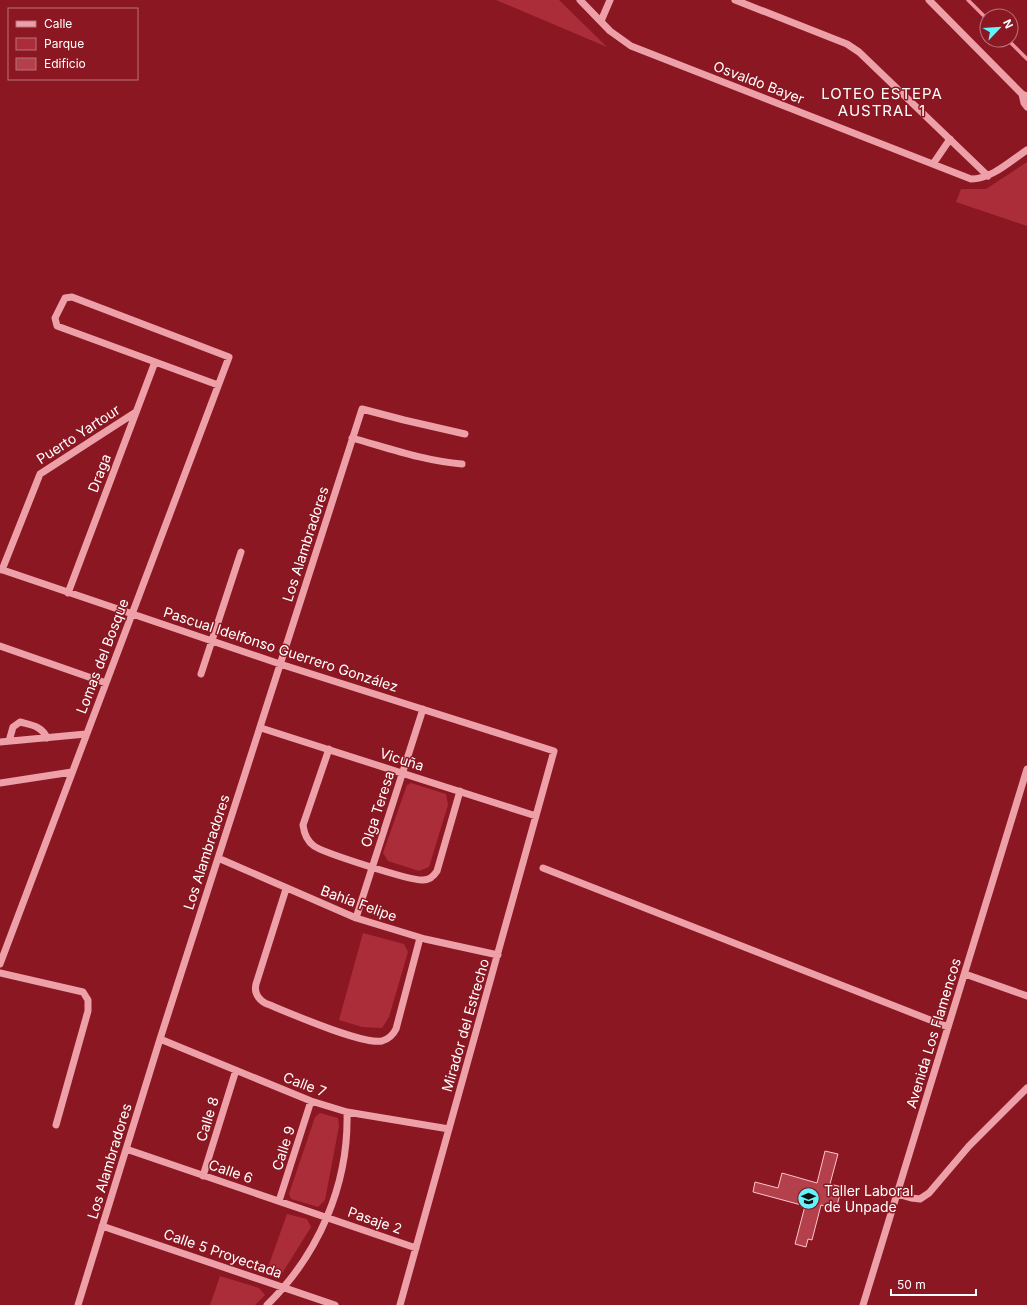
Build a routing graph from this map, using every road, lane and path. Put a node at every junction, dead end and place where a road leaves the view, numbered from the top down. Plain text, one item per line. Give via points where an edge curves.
1 (580, 0) edge
2 (610, 0) edge
3 (735, 0) edge
4 (929, 0) edge
5 (601, 22) junction
6 (1024, 95) edge
7 (1027, 107) edge
8 (950, 139) junction
9 (1027, 150) edge
10 (933, 164) junction
11 (988, 176) junction
12 (155, 362) junction
13 (218, 385) junction
14 (136, 412) junction
15 (465, 434) dead end
16 (352, 438) junction
17 (462, 464) dead end
18 (241, 552) dead end
19 (1, 570) edge
20 (68, 592) junction
21 (132, 614) junction
22 (212, 640) junction
23 (0, 646) edge
24 (280, 664) junction
25 (201, 674) dead end
26 (106, 683) junction
27 (423, 709) junction
28 (261, 728) junction
29 (86, 734) junction
30 (47, 738) junction
31 (0, 742) edge
32 (9, 742) junction
33 (329, 750) junction
34 (554, 751) joint
35 (1027, 769) edge
36 (72, 772) junction
37 (402, 773) junction
38 (0, 783) edge
39 (460, 791) junction
40 (536, 816) junction
41 (218, 858) junction
42 (372, 867) junction
43 (543, 868) dead end
44 (286, 889) junction
45 (356, 918) junction
46 (420, 938) junction
47 (498, 955) junction
48 (0, 964) edge
49 (0, 973) edge
50 (964, 974) junction
51 (1027, 996) edge
52 (948, 1027) junction
53 (160, 1039) junction
54 (236, 1070) junction
55 (1027, 1088) edge
56 (311, 1102) junction
57 (347, 1112) junction
58 (56, 1125) dead end
59 (449, 1129) junction
60 (126, 1149) junction
61 (203, 1176) junction
62 (897, 1194) junction
63 (279, 1202) junction
64 (327, 1218) junction
65 (102, 1226) junction
66 (416, 1248) junction
67 (283, 1288) junction
68 (78, 1305) edge
69 (267, 1305) edge
70 (335, 1305) edge
71 (400, 1305) edge
72 (863, 1305) edge

1 - 5 street, Osvaldo Bayer
2 - 5 street
3 - 8 street via 847,44 865,57
4 - 6 street
5 - 10 street, Osvaldo Bayer via 631,46
6 - 7 street
8 - 10 street
8 - 11 street
9 - 11 street, Osvaldo Bayer
10 - 11 street, Osvaldo Bayer via 971,179
12 - 13 street
12 - 13 street, Lomas del Bosque via 57,326 55,318 64,298 72,297 229,357
12 - 14 street, Draga
13 - 21 street, Lomas del Bosque
14 - 19 street, Puerto Yartour via 40,474
14 - 20 street, Draga
15 - 16 street, Los Alambradores via 362,409
16 - 17 street via 406,454
16 - 24 street, Los Alambradores
18 - 22 street
19 - 20 street, Pascual Idelfonso Guerrero González
20 - 21 street, Pascual Idelfonso Guerrero González
21 - 22 street, Pascual Idelfonso Guerrero González
21 - 26 street, Lomas del Bosque
22 - 24 street, Pascual Idelfonso Guerrero González
22 - 25 street
23 - 26 street
24 - 27 street, Pascual Idelfonso Guerrero González
24 - 28 street, Los Alambradores
26 - 29 street, Lomas del Bosque
27 - 34 street, Pascual Idelfonso Guerrero González
27 - 37 street, Olga Teresa
28 - 33 street, Vicuña
28 - 41 street, Los Alambradores
29 - 30 street
29 - 36 street, Lomas del Bosque
30 - 32 street
30 - 32 street via 44,731 20,722 13,726
31 - 32 street
33 - 37 street, Vicuña
33 - 42 street via 303,825 306,837 316,848
34 - 40 street, Mirador del Estrecho
35 - 50 street, Avenida Los Flamencos
36 - 38 street
36 - 48 street, Lomas del Bosque
37 - 39 street, Vicuña
37 - 42 street, Olga Teresa
39 - 40 street, Vicuña
39 - 42 street via 437,871 432,877 420,880
40 - 47 street, Mirador del Estrecho
41 - 44 street, Bahía Felipe
41 - 53 street, Los Alambradores
42 - 45 street, Olga Teresa
43 - 52 street
44 - 45 street, Bahía Felipe
44 - 46 street via 255,988 257,997 265,1003 324,1027 380,1041 390,1037 396,1029
45 - 46 street, Bahía Felipe
46 - 47 street, Bahía Felipe
47 - 59 street, Mirador del Estrecho
49 - 58 street via 83,992 88,1000 88,1011
50 - 51 street
50 - 52 street, Avenida Los Flamencos
52 - 62 street, Avenida Los Flamencos
53 - 54 street, Calle 7
53 - 60 street, Los Alambradores
54 - 56 street, Calle 7
54 - 61 street, Calle 8
55 - 62 street via 970,1146 929,1194 920,1199
56 - 57 street, Calle 7
56 - 63 street, Calle 9
57 - 59 street, Calle 7
57 - 64 street via 348,1130 343,1169
59 - 66 street, Mirador del Estrecho
60 - 61 street, Calle 6
60 - 65 street, Los Alambradores
61 - 63 street, Calle 6
62 - 72 street, Avenida Los Flamencos
63 - 64 street, Calle 6
64 - 66 street, Pasaje 2
64 - 67 street via 314,1245
65 - 67 street, Calle 5 Proyectada
65 - 68 street, Los Alambradores
66 - 71 street, Mirador del Estrecho
67 - 69 street
67 - 70 street, Calle 5 Proyectada

